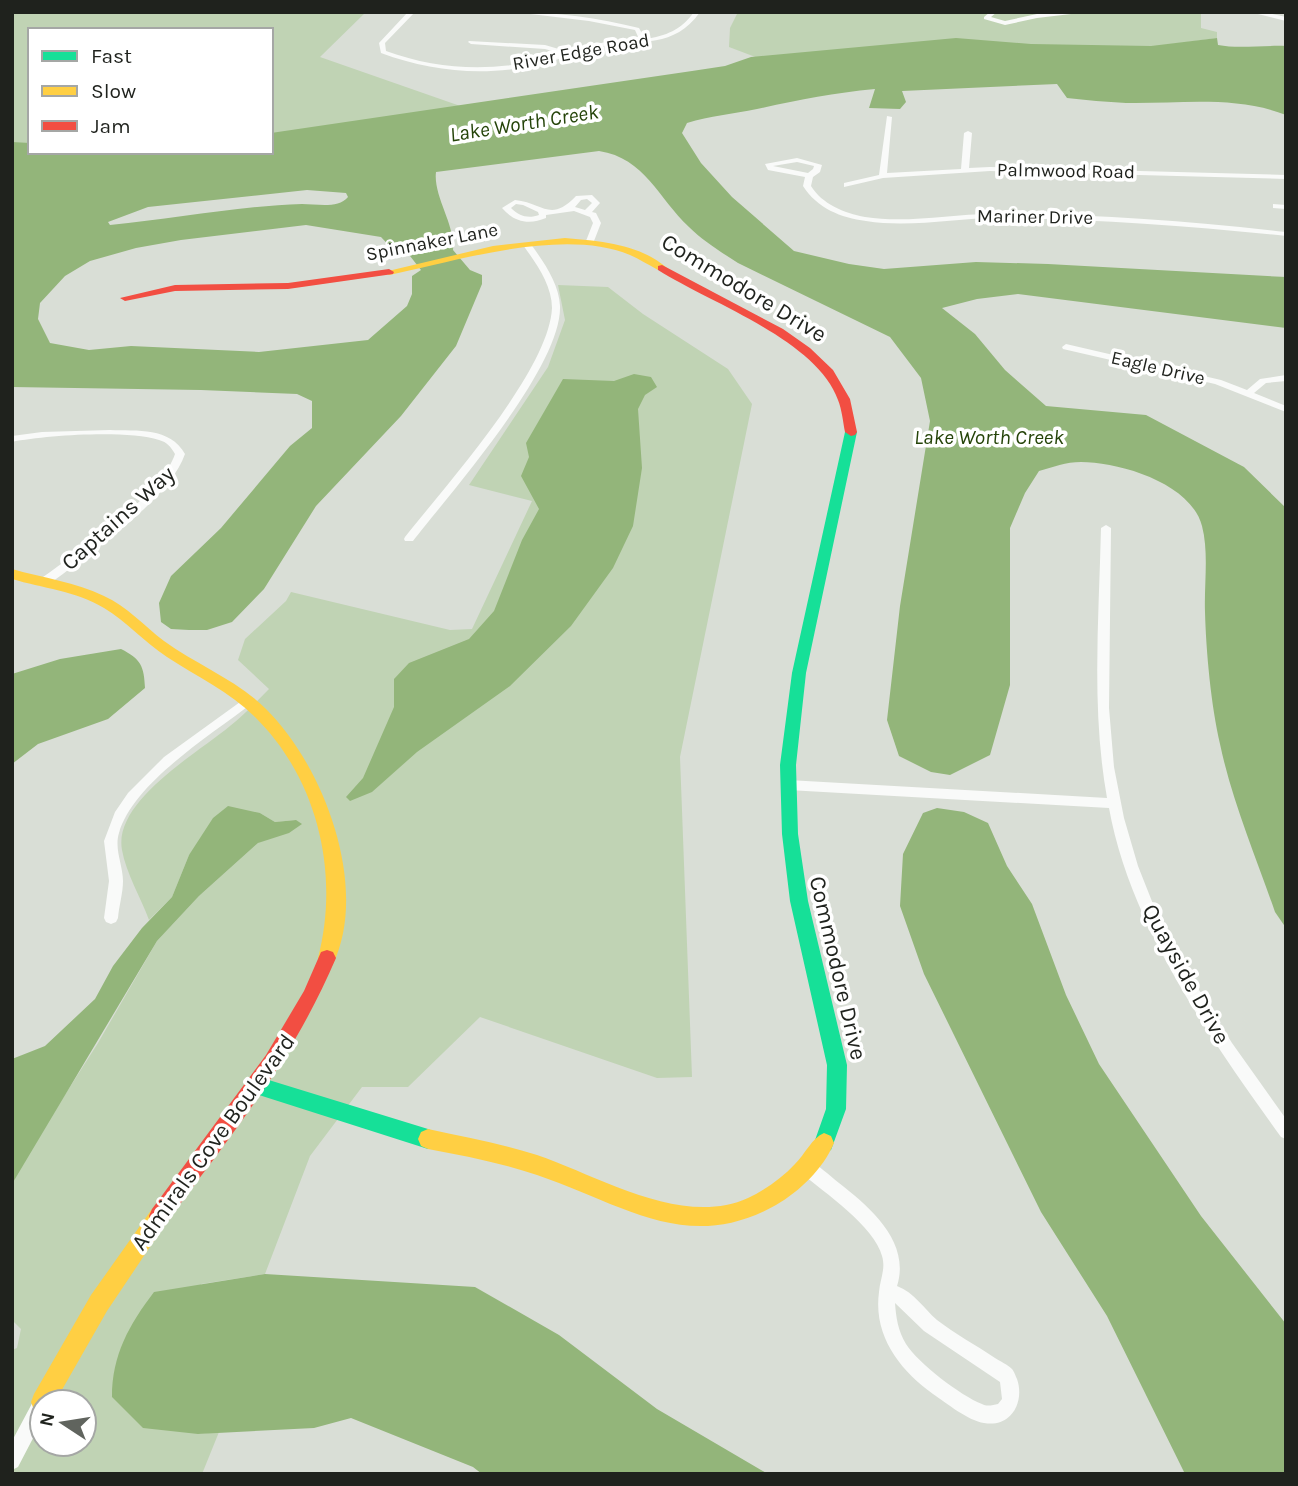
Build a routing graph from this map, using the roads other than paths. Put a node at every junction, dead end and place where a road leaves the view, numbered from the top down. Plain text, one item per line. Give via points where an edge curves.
1 (412, 12) edge
2 (517, 12) edge
3 (697, 12) edge
4 (994, 12) edge
5 (1085, 12) edge
6 (1115, 12) edge
7 (1140, 12) edge
8 (1253, 12) edge
9 (1286, 19) edge
10 (643, 41) junction
11 (471, 42) dead end
12 (567, 53) junction
13 (888, 117) dead end
14 (968, 133) dead end
15 (965, 170) junction
16 (808, 176) junction
17 (883, 176) junction
18 (1286, 177) edge
19 (847, 185) dead end
20 (568, 209) junction
21 (588, 212) junction
22 (543, 213) dead end
23 (1286, 233) edge
24 (590, 242) junction
25 (527, 245) junction
26 (125, 298) dead end
27 (1066, 347) dead end
28 (1286, 378) edge
29 (1249, 393) junction
30 (1286, 409) edge
31 (12, 439) edge
32 (1106, 528) dead end
33 (409, 539) dead end
34 (12, 574) edge
35 (43, 583) junction
36 (247, 702) junction
37 (788, 785) junction
38 (1114, 803) junction
39 (111, 918) dead end
40 (259, 1086) junction
41 (1286, 1132) edge
42 (807, 1168) junction
43 (887, 1291) junction
44 (50, 1388) edge
45 (28, 1430) edge
46 (12, 1461) edge

1 - 12 street, River Edge Road via 382,43 383,52 419,65 537,63
2 - 10 street via 617,23 637,29
3 - 10 street, River Edge Road via 685,29
4 - 5 street via 986,18 1005,23
6 - 7 street
8 - 9 street
10 - 12 street, River Edge Road
11 - 12 street
13 - 17 street
14 - 15 street
15 - 17 street, Palmwood Road
15 - 18 street, Palmwood Road
16 - 16 street, Mariner Drive via 817,170 818,165 811,161 769,164 771,169
16 - 23 street, Mariner Drive via 810,193 827,206 887,222 958,215 1090,217
17 - 19 street, Palmwood Road
20 - 21 street
20 - 21 street via 579,198 589,197 596,203
20 - 22 street
21 - 24 street via 597,223
24 - 25 street, Commodore Drive
24 - 37 street, Commodore Drive via 645,255 697,292 794,340 827,367 849,407 851,441 793,705
25 - 26 street, Spinnaker Lane via 307,285 156,290
25 - 33 street, Spinnaker Lane via 553,292 555,320 550,342 513,402
27 - 29 street, Eagle Drive
28 - 29 street via 1263,381
29 - 30 street, Eagle Drive
31 - 35 street, Captains Way via 53,433 150,434 170,441 180,454 173,474 99,541
32 - 38 street, Quayside Drive via 1105,726
34 - 35 street, Admirals Cove Boulevard
35 - 36 street, Admirals Cove Boulevard via 86,594 116,608 154,642
36 - 39 street via 144,783 123,808 110,843 116,879
36 - 40 street, Admirals Cove Boulevard via 281,737 318,799 338,867 335,927 320,981
37 - 38 street
37 - 42 street, Commodore Drive via 795,885 839,1079 834,1121
38 - 41 street, Quayside Drive via 1136,878 1174,961 1220,1039
40 - 42 street, Commodore Drive via 400,1132 531,1163 629,1205 676,1217 747,1209 788,1186
40 - 44 street, Admirals Cove Boulevard via 120,1270
42 - 43 street via 864,1215 880,1235 893,1268
43 - 43 street via 903,1297 930,1325 1007,1376 1013,1389 1005,1412 981,1414 910,1366 889,1330
45 - 46 street, Admirals Cove Boulevard

